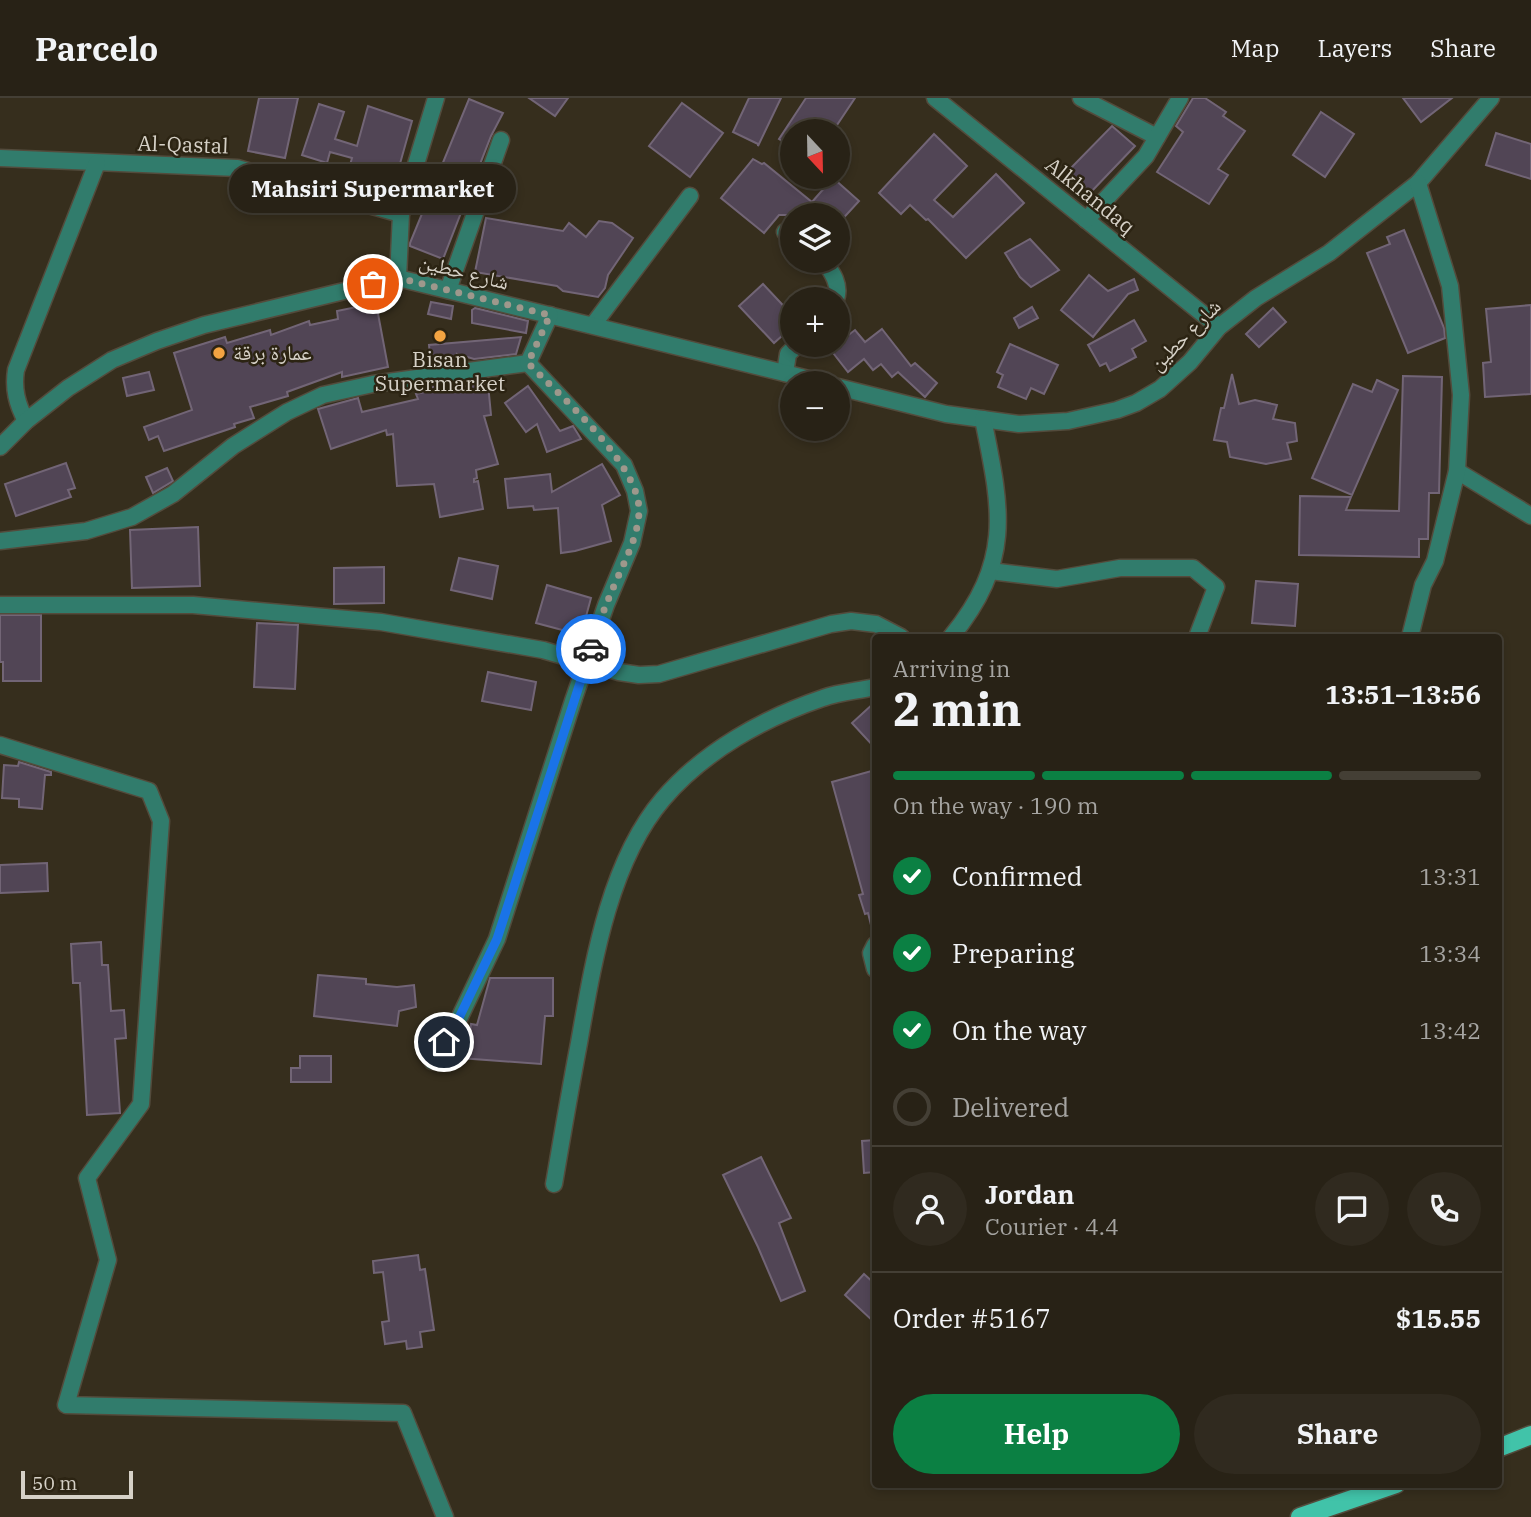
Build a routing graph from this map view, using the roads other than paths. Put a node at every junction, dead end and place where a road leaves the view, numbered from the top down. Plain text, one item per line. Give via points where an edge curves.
1 (436, 98) edge
2 (1081, 98) edge
3 (1180, 98) edge
4 (1491, 98) edge
5 (937, 99) edge
6 (1157, 137) junction
7 (501, 140) dead end
8 (0, 158) edge
9 (97, 163) junction
10 (1418, 183) junction
11 (690, 196) dead end
12 (401, 214) junction
13 (1086, 220) junction
14 (398, 278) junction
15 (448, 290) junction
16 (550, 315) junction
17 (593, 325) junction
18 (1219, 327) junction
19 (528, 363) junction
20 (780, 372) edge
21 (850, 390) edge
22 (983, 419) junction
23 (26, 421) junction
24 (0, 447) edge
25 (1457, 471) junction
26 (1531, 516) edge
27 (0, 541) edge
28 (989, 572) junction
29 (0, 605) edge
30 (895, 634) edge
31 (953, 634) edge
32 (1198, 634) edge
33 (1411, 634) edge
34 (587, 662) junction
35 (872, 688) edge
36 (0, 745) edge
37 (432, 1060) dead end
38 (554, 1184) dead end
39 (1531, 1436) edge
40 (1502, 1447) edge
41 (1383, 1488) edge
42 (445, 1517) edge
43 (1300, 1517) edge

1 - 12 street
2 - 6 street
3 - 6 street
4 - 10 street, شارع حطين
5 - 13 street, Alkhandaq
6 - 13 street via 1146,156
7 - 15 street
8 - 9 street, Al-Qastal
9 - 12 street, Al-Qastal via 237,168
9 - 23 street via 16,370 18,406
10 - 18 street, شارع حطين via 1329,253
10 - 25 street via 1450,286 1461,396
11 - 17 street
12 - 14 street
13 - 18 street, Alkhandaq
14 - 15 street, شارع حطين
14 - 23 street, شارع حطين via 204,325 158,341 112,360
15 - 16 street, شارع حطين
16 - 17 street, شارع حطين
16 - 19 street
17 - 20 street, شارع حطين
18 - 22 street, شارع حطين via 1160,389 1117,410 1068,421 1019,424
19 - 27 street via 323,395 233,446 173,494 132,517 86,531
19 - 34 street via 624,465 639,511 632,543
21 - 22 street, شارع حطين
22 - 28 street via 999,524
23 - 24 street, شارع حطين
25 - 26 street
25 - 33 street
28 - 31 street
28 - 32 street via 1057,579 1120,568 1193,568 1216,587
29 - 34 street via 193,605 368,621 543,650
30 - 34 street via 876,624 851,621 783,636 659,674 619,672
34 - 37 street via 497,939 456,1024
35 - 38 street via 825,696 735,738 663,799 640,830 595,952
36 - 42 street via 149,791 161,821 141,1104 86,1178 108,1260 66,1405 403,1413
39 - 40 main road
41 - 43 main road

